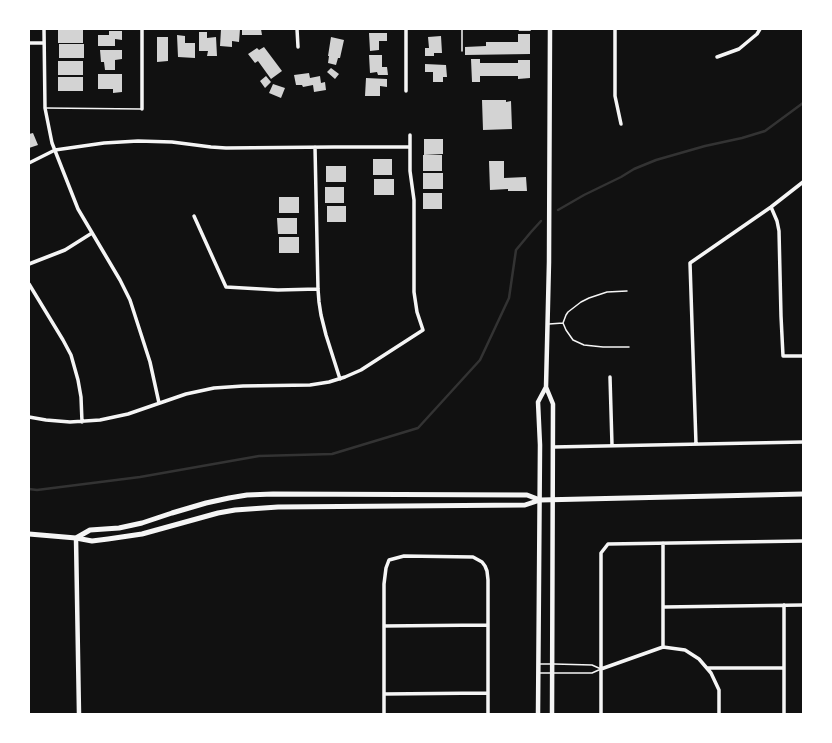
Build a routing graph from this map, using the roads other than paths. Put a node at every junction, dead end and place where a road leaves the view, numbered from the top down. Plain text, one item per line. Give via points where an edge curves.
1 (44, 29) edge
2 (142, 29) edge
3 (297, 29) edge
4 (406, 29) edge
5 (462, 29) edge
6 (550, 29) edge
7 (615, 29) edge
8 (760, 29) edge
9 (29, 43) edge
10 (44, 43) junction
11 (298, 47) dead end
12 (462, 52) dead end
13 (717, 57) dead end
14 (406, 91) dead end
15 (45, 108) junction
16 (142, 108) joint
17 (622, 124) dead end
18 (410, 135) dead end
19 (315, 147) junction
20 (410, 147) junction
21 (55, 150) junction
22 (29, 163) edge
23 (803, 182) edge
24 (771, 207) junction
25 (194, 216) dead end
26 (92, 233) junction
27 (29, 264) edge
28 (29, 284) edge
29 (318, 289) junction
30 (627, 291) dead end
31 (563, 323) junction
32 (547, 324) junction
33 (629, 347) dead end
34 (803, 356) edge
35 (610, 377) dead end
36 (340, 379) junction
37 (546, 387) junction
38 (159, 403) junction
39 (29, 417) edge
40 (82, 422) junction
41 (803, 442) edge
42 (696, 444) junction
43 (612, 445) junction
44 (553, 447) junction
45 (803, 494) edge
46 (540, 500) junction
47 (552, 500) junction
48 (29, 534) edge
49 (76, 538) junction
50 (803, 541) edge
51 (663, 543) junction
52 (784, 605) junction
53 (803, 605) edge
54 (664, 607) junction
55 (488, 625) junction
56 (384, 626) junction
57 (663, 647) junction
58 (539, 664) junction
59 (553, 664) junction
60 (707, 668) junction
61 (784, 668) junction
62 (601, 669) junction
63 (539, 673) junction
64 (552, 673) junction
65 (384, 694) junction
66 (488, 694) junction
67 (79, 714) edge
68 (384, 714) edge
69 (488, 714) edge
70 (538, 714) edge
71 (552, 714) edge
72 (601, 714) edge
73 (719, 714) edge
74 (784, 714) edge

1 - 10 street
2 - 16 street
3 - 11 street
4 - 14 street
5 - 12 lane
6 - 32 street
7 - 17 street via 615,96
8 - 13 street via 739,49
9 - 10 street
10 - 15 street
15 - 16 lane
15 - 21 street
18 - 20 street
19 - 20 street
19 - 21 street via 226,148 138,141
19 - 29 street
20 - 36 street via 414,200 414,292 423,330 366,368
21 - 22 street
21 - 26 street via 78,209
23 - 24 street
24 - 34 street via 779,231 783,356
24 - 42 street via 690,263
25 - 29 street via 226,287
26 - 27 street via 65,250
26 - 38 street via 130,300 150,362
28 - 40 street via 74,363 80,389
29 - 36 street via 321,315
30 - 31 lane via 607,292 581,302 568,312
31 - 32 lane
31 - 33 lane via 573,340 584,345
32 - 37 street
35 - 43 street
36 - 38 street via 310,385 214,388
37 - 44 street via 553,404
37 - 46 street via 538,402
38 - 40 street via 116,417
39 - 40 street via 58,422
41 - 42 street
42 - 43 street
43 - 44 street
44 - 47 street
45 - 47 main road
46 - 47 main road
46 - 49 main road via 525,505 241,509 126,537 92,540
46 - 49 main road via 527,494 247,495 206,503 142,523 90,530
46 - 58 street
47 - 59 street
48 - 49 main road
49 - 67 street
50 - 51 street
51 - 54 street
51 - 62 street via 608,544 600,553
52 - 53 street
52 - 54 street
52 - 61 street
54 - 57 street
55 - 56 street
55 - 56 street via 488,580 482,562 473,557 404,556 390,560 386,568
55 - 66 street
56 - 65 street
57 - 60 street via 685,650
57 - 62 street
58 - 59 lane
58 - 63 street
59 - 62 lane via 592,665
59 - 64 street
60 - 61 street
60 - 73 street via 719,690
61 - 74 street
62 - 64 lane via 592,673
62 - 72 street
63 - 64 lane
63 - 70 street
64 - 71 street
65 - 66 street
65 - 68 street
66 - 69 street

